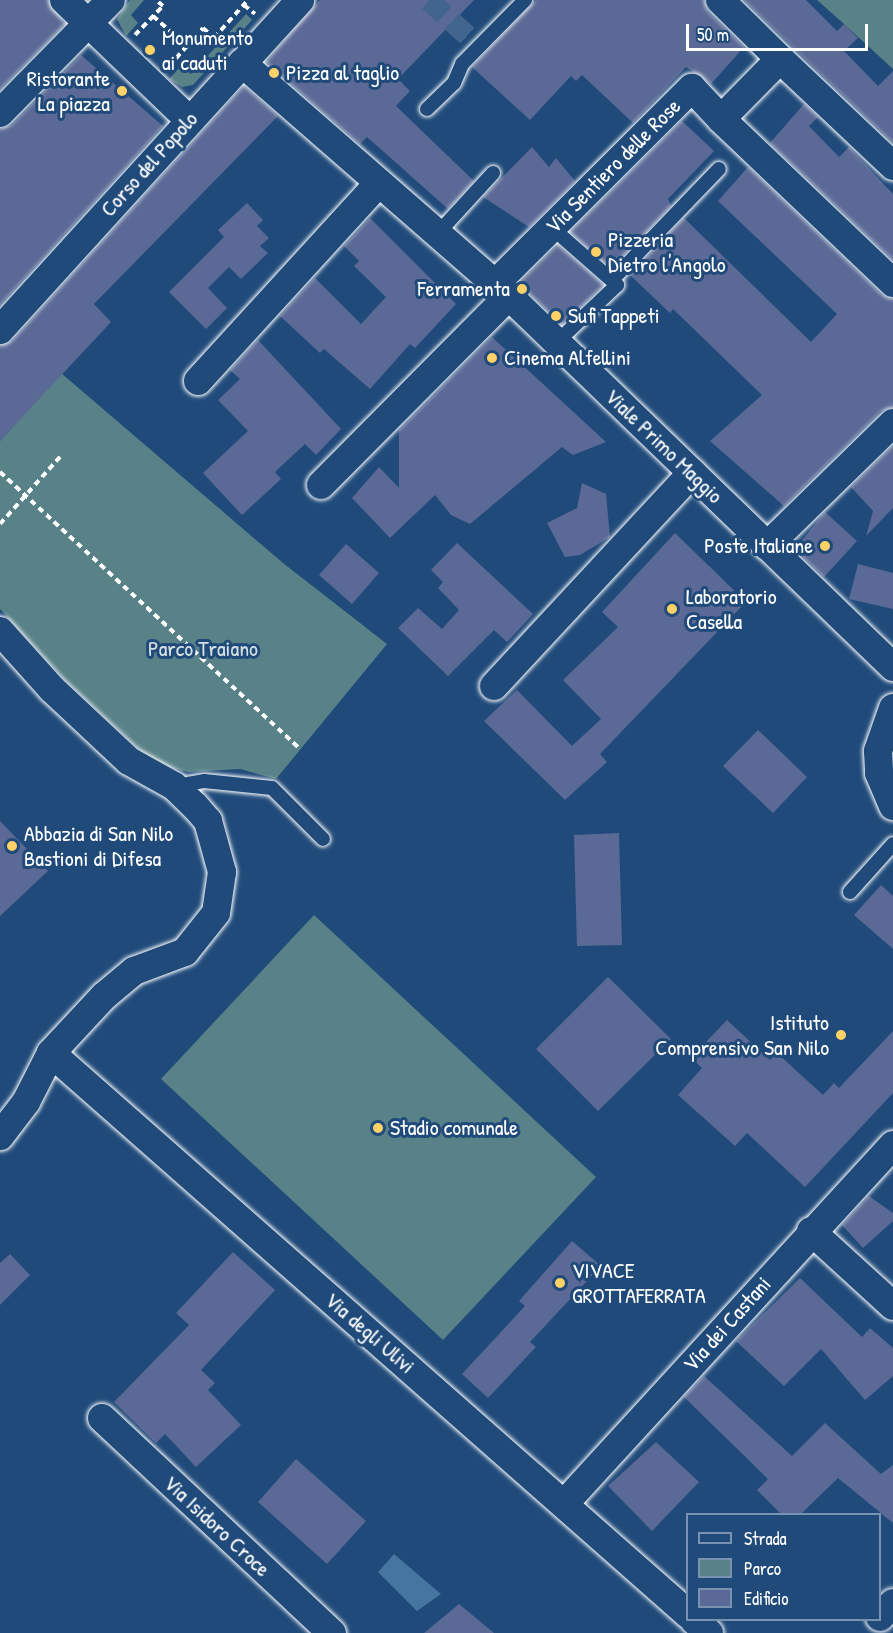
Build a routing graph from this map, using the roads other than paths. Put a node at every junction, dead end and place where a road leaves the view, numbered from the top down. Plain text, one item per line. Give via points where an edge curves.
1 (64, 0) edge
2 (111, 0) edge
3 (300, 0) edge
4 (525, 0) edge
5 (720, 0) edge
6 (88, 24) junction
7 (780, 59) junction
8 (242, 63) junction
9 (427, 109) dead end
10 (0, 113) edge
11 (721, 119) junction
12 (189, 120) junction
13 (893, 166) edge
14 (719, 170) dead end
15 (493, 173) dead end
16 (379, 183) junction
17 (551, 227) junction
18 (439, 232) junction
19 (612, 280) junction
20 (893, 283) edge
21 (502, 290) junction
22 (0, 330) edge
23 (557, 342) junction
24 (198, 381) dead end
25 (893, 423) edge
26 (693, 473) junction
27 (321, 485) dead end
28 (767, 546) junction
29 (0, 631) edge
30 (893, 667) edge
31 (494, 686) dead end
32 (893, 708) edge
33 (174, 786) junction
34 (893, 806) edge
35 (323, 839) dead end
36 (893, 844) edge
37 (850, 892) dead end
38 (51, 1053) junction
39 (0, 1136) edge
40 (893, 1145) edge
41 (811, 1231) junction
42 (893, 1306) edge
43 (102, 1418) dead end
44 (564, 1504) junction
45 (893, 1603) edge
46 (686, 1613) edge
47 (881, 1615) edge
48 (695, 1621) edge
49 (875, 1621) edge
50 (332, 1633) edge
51 (709, 1633) edge
52 (864, 1633) edge

1 - 6 street
2 - 6 street
3 - 8 street, Corso del Popolo
4 - 9 lane via 462,64 454,83
5 - 7 street
6 - 10 street
6 - 12 street
7 - 11 street
7 - 13 street
8 - 12 street, Corso del Popolo
8 - 16 street, Viale Primo Maggio
11 - 17 street, Via Sentiero delle Rose via 692,88
11 - 20 street
12 - 22 street, Corso del Popolo
14 - 19 lane
15 - 18 lane
16 - 18 street, Viale Primo Maggio
16 - 24 street
17 - 19 lane
17 - 21 street, Via Sentiero delle Rose
18 - 21 street, Viale Primo Maggio
19 - 23 lane via 617,285
21 - 23 street, Viale Primo Maggio
21 - 27 street, Via Sentiero delle Rose
23 - 26 street, Viale Primo Maggio
25 - 28 street
26 - 28 street, Viale Primo Maggio
26 - 31 street
28 - 30 street, Viale Primo Maggio
29 - 33 street via 52,689 129,761
32 - 34 street via 878,751 879,773
33 - 35 lane via 204,781 272,788
33 - 38 street via 208,821 216,843 222,872 216,913 185,952 134,971 104,996
36 - 37 lane
38 - 39 street via 26,1102
38 - 44 street, Via degli Ulivi
40 - 41 street, Via dei Castani
41 - 42 street
41 - 44 street, Via dei Castani
43 - 50 street, Via Isidoro Croce
44 - 46 street, Via degli Ulivi
45 - 47 street
48 - 51 street
49 - 52 street

